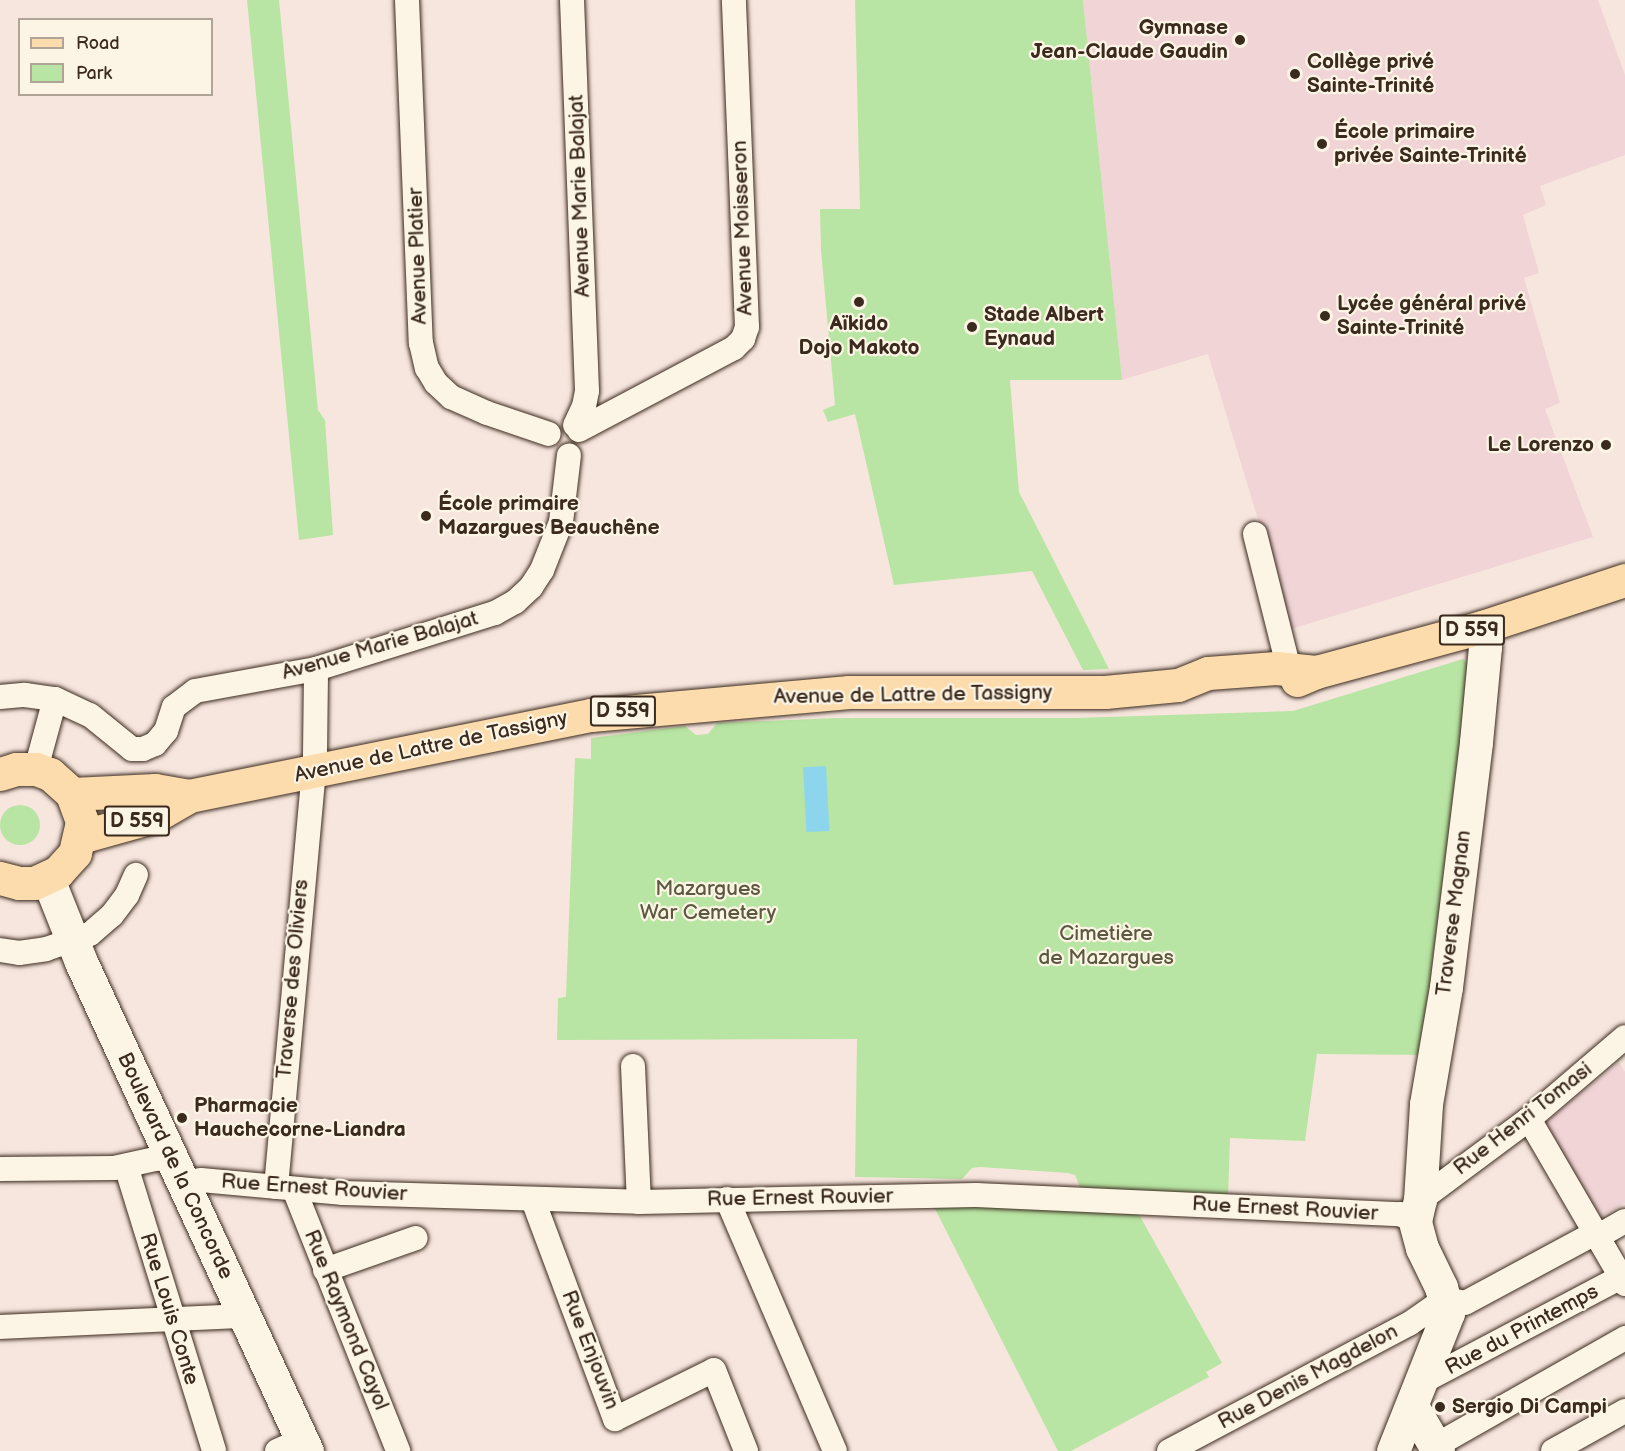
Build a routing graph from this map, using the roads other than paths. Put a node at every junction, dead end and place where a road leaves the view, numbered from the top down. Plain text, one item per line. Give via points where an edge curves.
1 (407, 0) edge
2 (572, 0) edge
3 (734, 0) edge
4 (577, 428) junction
5 (549, 434) junction
6 (570, 455) junction
7 (1255, 534) dead end
8 (1625, 580) edge
9 (1482, 627) junction
10 (316, 669) junction
11 (1303, 670) junction
12 (0, 697) edge
13 (55, 699) junction
14 (36, 769) junction
15 (312, 772) junction
16 (0, 774) edge
17 (72, 794) junction
18 (189, 796) junction
19 (80, 837) junction
20 (136, 874) dead end
21 (0, 878) edge
22 (48, 879) junction
23 (72, 942) junction
24 (0, 950) edge
25 (1625, 1037) edge
26 (633, 1066) dead end
27 (1529, 1119) junction
28 (168, 1151) junction
29 (126, 1166) junction
30 (0, 1169) edge
31 (183, 1183) junction
32 (285, 1188) junction
33 (727, 1199) junction
34 (533, 1200) junction
35 (639, 1202) junction
36 (1418, 1210) junction
37 (1625, 1221) edge
38 (1596, 1235) junction
39 (416, 1238) dead end
40 (325, 1270) junction
41 (1623, 1281) edge
42 (1445, 1299) junction
43 (244, 1316) junction
44 (172, 1321) junction
45 (1409, 1324) junction
46 (0, 1327) edge
47 (1625, 1338) edge
48 (1438, 1343) junction
49 (1417, 1394) junction
50 (1625, 1411) edge
51 (295, 1447) edge
52 (1437, 1449) edge
53 (214, 1451) edge
54 (398, 1451) edge
55 (746, 1451) edge
56 (835, 1451) edge
57 (1169, 1451) edge
58 (1393, 1451) edge
59 (1553, 1451) edge

1 - 5 street, Avenue Platier via 421,343 427,368 451,397
2 - 4 street, Avenue Marie Balajat via 587,391
3 - 4 street, Avenue Moisseron via 747,327 743,339 734,348
4 - 5 street via 563,423
4 - 6 street via 582,442
5 - 6 street via 551,448
6 - 10 street, Avenue Marie Balajat via 557,536 542,570 515,602 495,613
7 - 11 street
8 - 9 main road, Avenue de Lattre de Tassigny / D 559
9 - 11 main road, Avenue de Lattre de Tassigny / D 559
9 - 36 street, Traverse Magnan via 1485,647 1478,718 1446,987 1426,1104
10 - 13 street, Avenue Marie Balajat via 195,691 174,707 166,731 155,744 143,749 132,749 90,715
10 - 15 street, Traverse des Oliviers
11 - 15 main road, Avenue de Lattre de Tassigny / D 559 via 1277,688 1204,691 1178,685 1105,692 849,692 602,713
12 - 13 street, Avenue Marie Balajat
13 - 14 street
14 - 16 main road
14 - 17 main road via 62,782
15 - 18 main road, Avenue de Lattre de Tassigny / D 559
15 - 32 street, Traverse des Oliviers
17 - 18 main road, Avenue de Lattre de Tassigny / D 559 via 155,790
17 - 19 main road via 82,822
18 - 19 main road, Avenue de Lattre de Tassigny / D 559 via 155,816
19 - 22 main road via 68,863
20 - 23 street via 128,895 112,915 90,934
21 - 22 main road via 19,883
22 - 23 street, Boulevard de la Concorde
23 - 24 street via 20,953
23 - 28 street, Boulevard de la Concorde
25 - 27 street, Rue Henri Tomasi
26 - 35 street
27 - 36 street, Rue Henri Tomasi
27 - 38 street
28 - 29 street via 155,1160
28 - 31 street, Boulevard de la Concorde
29 - 30 street
29 - 44 street, Rue Louis Conte
31 - 32 street, Rue Ernest Rouvier via 201,1180
31 - 43 street, Boulevard de la Concorde
32 - 34 street, Rue Ernest Rouvier
32 - 40 street, Rue Raymond Cayol
33 - 35 street, Rue Ernest Rouvier
33 - 36 street, Rue Ernest Rouvier via 976,1195 1400,1214
33 - 56 street
34 - 35 street, Rue Ernest Rouvier
34 - 55 street, Rue Enjouvin via 615,1419 714,1370
36 - 42 street, Traverse Magnan via 1422,1248
37 - 38 street
38 - 41 street
38 - 42 street via 1465,1303
39 - 40 street
40 - 54 street, Rue Raymond Cayol
41 - 49 street, Rue du Printemps
42 - 45 street, Rue Denis Magdelon
42 - 48 street via 1448,1313
43 - 44 street
43 - 51 street, Boulevard de la Concorde
44 - 46 street
44 - 53 street, Rue Louis Conte
45 - 48 street via 1426,1328
45 - 57 street, Rue Denis Magdelon
47 - 52 street
48 - 49 street
49 - 52 street
49 - 58 street
50 - 59 street

